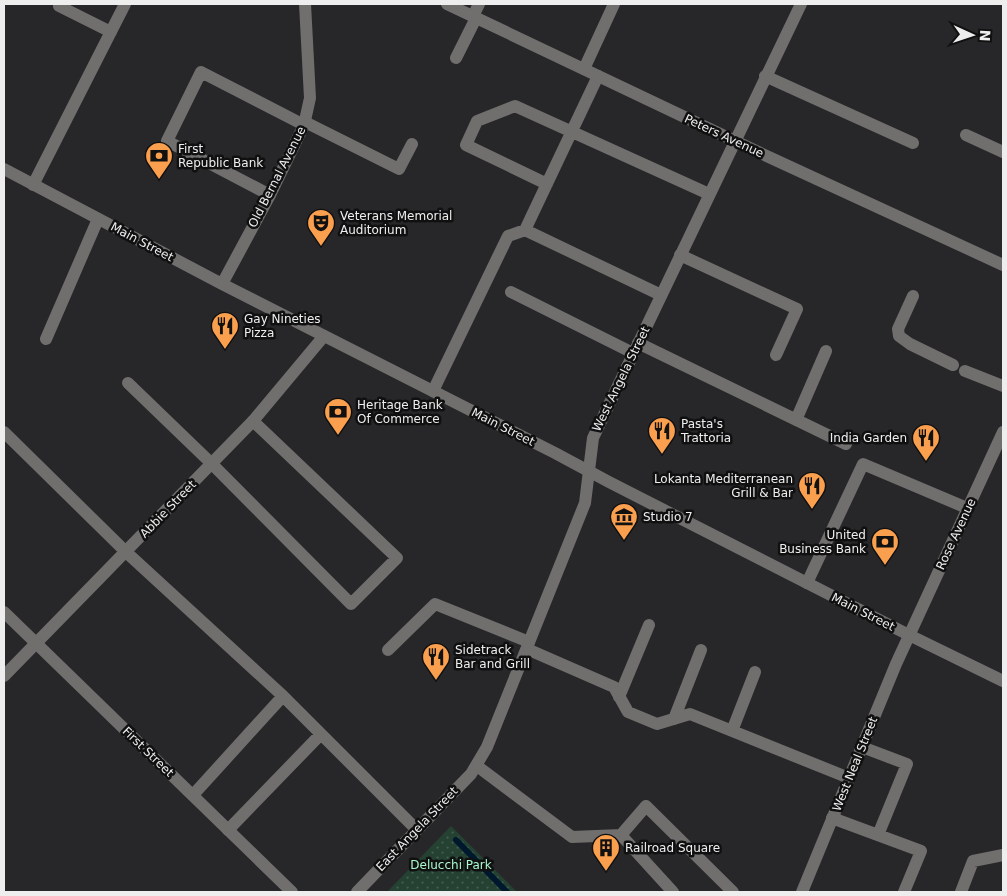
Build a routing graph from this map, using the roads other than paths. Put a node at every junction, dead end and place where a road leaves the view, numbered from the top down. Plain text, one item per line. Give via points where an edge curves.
1 (125, 4) edge
2 (305, 4) edge
3 (447, 4) edge
4 (479, 4) edge
5 (614, 4) edge
6 (801, 4) edge
7 (60, 6) dead end
8 (474, 17) junction
9 (110, 32) junction
10 (456, 58) dead end
11 (584, 69) junction
12 (598, 76) junction
13 (765, 76) junction
14 (304, 124) junction
15 (572, 131) junction
16 (966, 135) dead end
17 (735, 140) junction
18 (412, 144) dead end
19 (913, 144) dead end
20 (1003, 152) edge
21 (4, 169) edge
22 (33, 184) junction
23 (546, 184) junction
24 (709, 194) junction
25 (270, 195) junction
26 (98, 219) junction
27 (525, 230) junction
28 (680, 255) junction
29 (1003, 265) edge
30 (222, 284) junction
31 (511, 292) dead end
32 (661, 295) junction
33 (913, 296) dead end
34 (324, 336) junction
35 (46, 339) dead end
36 (636, 348) junction
37 (826, 351) dead end
38 (776, 355) dead end
39 (953, 365) dead end
40 (965, 371) dead end
41 (128, 383) dead end
42 (1003, 386) edge
43 (433, 391) junction
44 (796, 420) junction
45 (253, 421) junction
46 (4, 432) edge
47 (1003, 432) edge
48 (846, 444) dead end
49 (212, 464) junction
50 (589, 472) junction
51 (967, 508) junction
52 (126, 552) junction
53 (807, 583) junction
54 (4, 612) edge
55 (649, 625) dead end
56 (909, 636) junction
57 (36, 642) junction
58 (528, 646) junction
59 (388, 650) dead end
60 (701, 650) dead end
61 (755, 672) dead end
62 (4, 676) edge
63 (1003, 681) edge
64 (283, 696) junction
65 (619, 697) junction
66 (674, 719) junction
67 (732, 731) junction
68 (321, 734) junction
69 (862, 747) junction
70 (477, 766) junction
71 (849, 778) junction
72 (193, 795) junction
73 (832, 818) junction
74 (228, 830) junction
75 (417, 830) junction
76 (621, 835) junction
77 (878, 835) junction
78 (1003, 854) edge
79 (292, 892) edge
80 (357, 892) edge
81 (673, 892) edge
82 (733, 892) edge
83 (802, 892) edge
84 (904, 892) edge
85 (961, 892) edge

1 - 9 street
2 - 14 street, Old Bernal Avenue via 310,98
3 - 8 street, Peters Avenue
4 - 8 street
5 - 11 street
6 - 13 street, West Angela Street
7 - 9 street
8 - 10 street
8 - 11 street, Peters Avenue
9 - 22 street
11 - 12 street, Peters Avenue
12 - 15 street
12 - 17 street, Peters Avenue
13 - 17 street, West Angela Street
13 - 19 street
14 - 18 street via 398,169
14 - 25 street, Old Bernal Avenue
14 - 25 street via 201,72 166,141
15 - 23 street
15 - 23 street via 515,106 478,122 466,145
15 - 24 street
16 - 20 street
17 - 24 street, West Angela Street
17 - 29 street, Peters Avenue
21 - 22 street, Main Street
22 - 26 street, Main Street
23 - 27 street
24 - 28 street, West Angela Street
25 - 30 street, Old Bernal Avenue
26 - 30 street, Main Street
26 - 35 street
27 - 32 street
27 - 43 street via 508,236
28 - 32 street, West Angela Street
28 - 38 street via 798,309
30 - 34 street, Main Street
31 - 36 street
32 - 36 street, West Angela Street
33 - 39 street via 898,329 899,336
34 - 43 street, Main Street
34 - 45 street, Abbie Street
36 - 44 street
36 - 50 street, West Angela Street via 593,438
37 - 44 street
40 - 42 street
41 - 49 street
43 - 50 street, Main Street
44 - 48 street
45 - 49 street, Abbie Street
45 - 49 street via 397,558 351,604
46 - 52 street
47 - 51 street, Rose Avenue
49 - 52 street, Abbie Street
50 - 53 street, Main Street
50 - 58 street, West Angela Street via 585,503
51 - 53 street via 863,464
51 - 56 street, Rose Avenue
52 - 57 street, Abbie Street
52 - 64 street
53 - 56 street, Main Street
54 - 57 street, First Street
55 - 65 street
56 - 63 street, Main Street
56 - 69 street, West Neal Street
57 - 62 street, Abbie Street
57 - 72 street, First Street
58 - 59 street via 435,604
58 - 65 street via 614,687
58 - 70 street, West Angela Street
60 - 66 street
61 - 67 street
64 - 68 street
64 - 72 street
65 - 66 street via 628,712 657,724
66 - 67 street via 690,714
67 - 71 street
68 - 74 street
68 - 75 street
69 - 71 street, West Neal Street
69 - 77 street via 907,764
70 - 75 street, East Angela Street
70 - 76 street via 572,837
71 - 73 street, West Neal Street
72 - 74 street, First Street
73 - 77 street
73 - 83 street, West Neal Street
74 - 79 street, First Street
75 - 80 street, East Angela Street
76 - 81 street
76 - 82 street via 646,806
77 - 84 street via 921,851
78 - 85 street via 973,861

